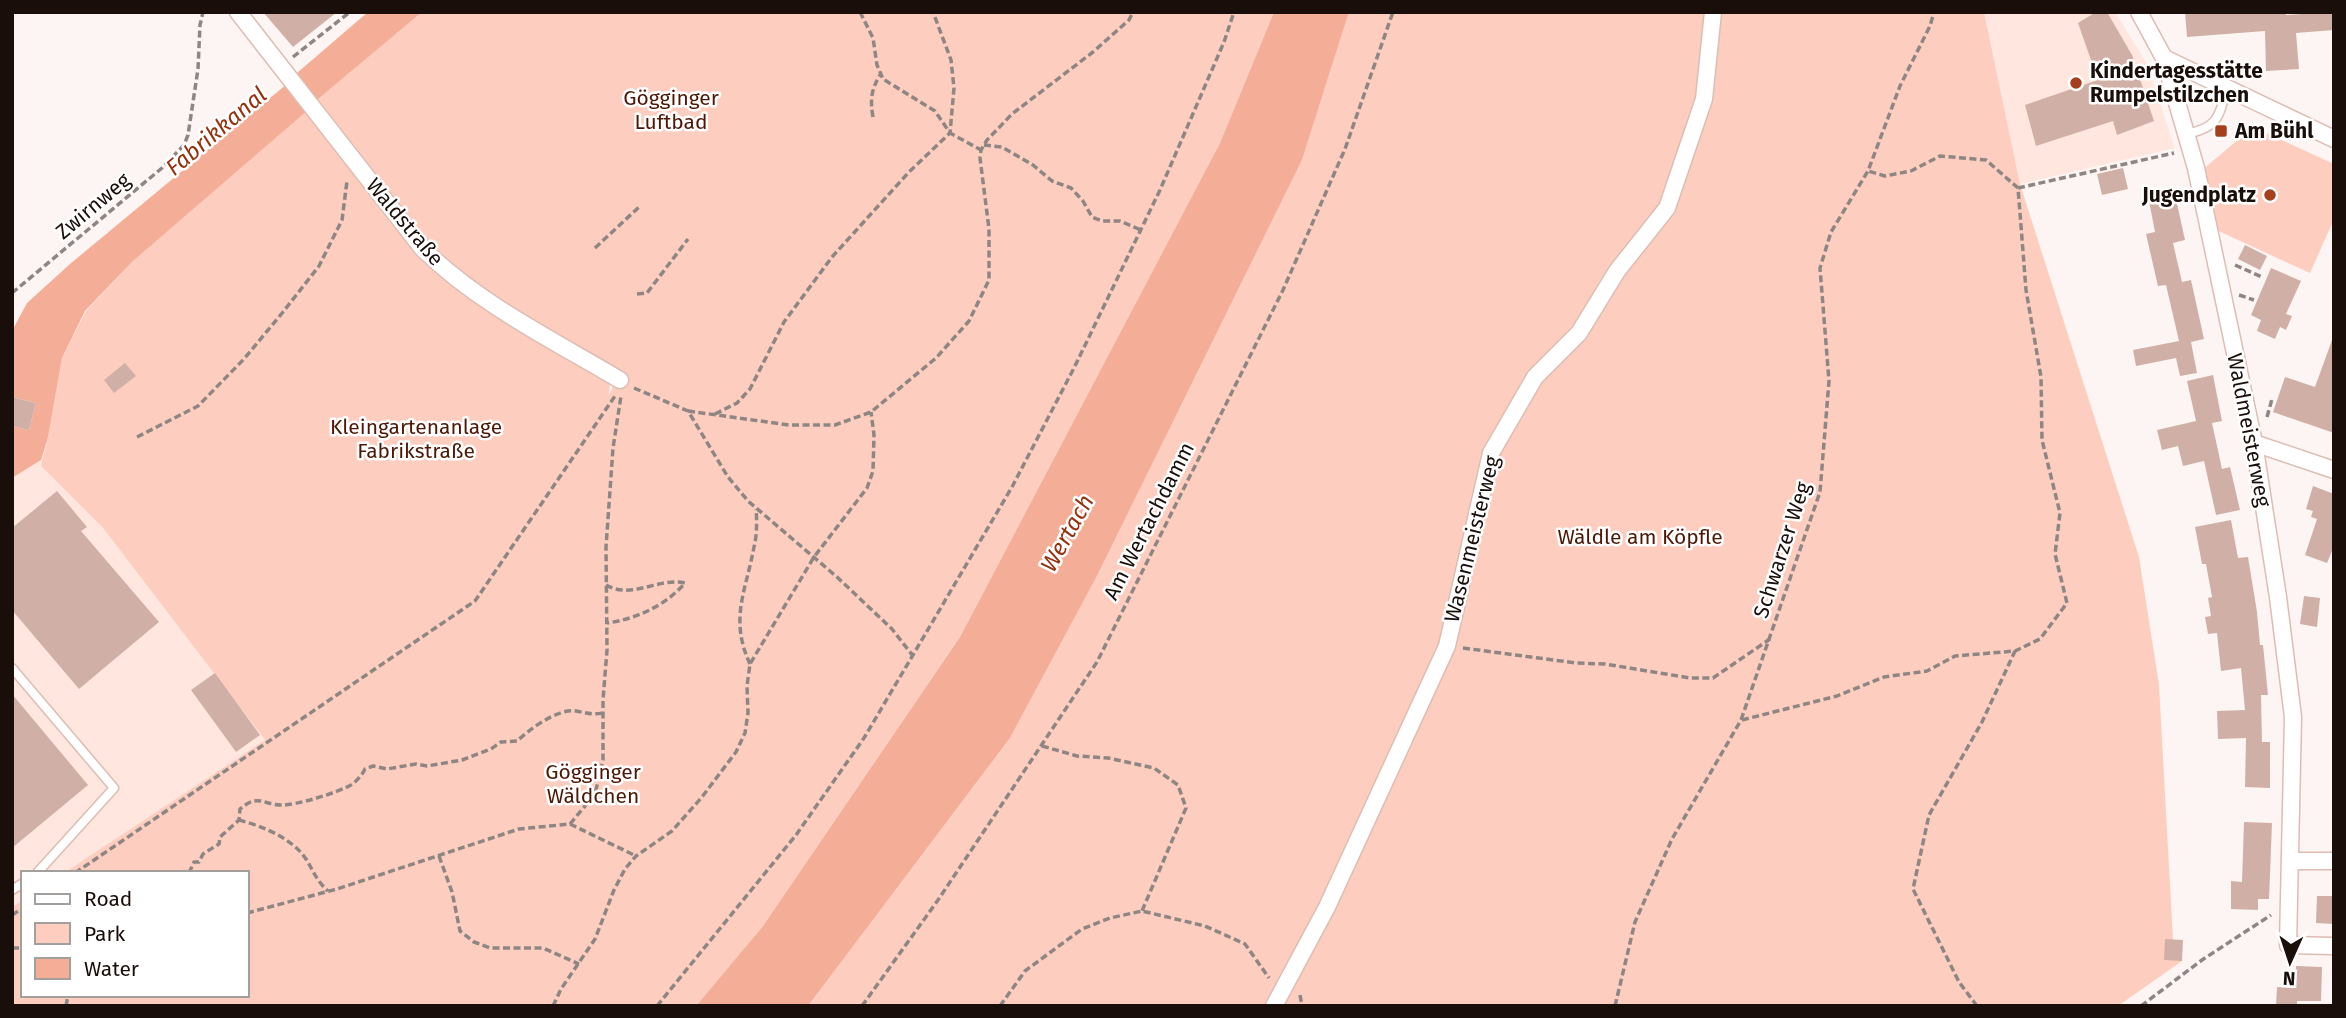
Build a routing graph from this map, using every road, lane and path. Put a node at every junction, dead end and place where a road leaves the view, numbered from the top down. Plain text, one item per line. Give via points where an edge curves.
1 (203, 12) edge
2 (238, 12) edge
3 (350, 12) edge
4 (860, 12) edge
5 (933, 12) edge
6 (1133, 12) edge
7 (1234, 12) edge
8 (1393, 12) edge
9 (1713, 12) edge
10 (1934, 12) edge
11 (2139, 12) edge
12 (2164, 58) junction
13 (284, 71) junction
14 (880, 75) junction
15 (2227, 90) junction
16 (873, 117) dead end
17 (950, 133) junction
18 (2334, 139) edge
19 (2188, 142) junction
20 (983, 147) junction
21 (351, 155) junction
22 (1868, 171) junction
23 (2018, 188) junction
24 (639, 207) dead end
25 (1141, 230) junction
26 (688, 239) dead end
27 (595, 248) dead end
28 (2215, 257) junction
29 (2262, 276) dead end
30 (12, 293) edge
31 (637, 294) dead end
32 (620, 380) junction
33 (688, 411) junction
34 (871, 412) junction
35 (714, 415) junction
36 (137, 438) dead end
37 (2254, 443) junction
38 (2334, 470) edge
39 (756, 509) junction
40 (814, 557) junction
41 (606, 585) junction
42 (607, 623) junction
43 (1770, 639) junction
44 (1447, 646) junction
45 (2015, 651) junction
46 (913, 656) junction
47 (750, 664) junction
48 (12, 668) edge
49 (603, 713) junction
50 (1741, 720) junction
51 (1042, 746) junction
52 (239, 820) junction
53 (570, 824) junction
54 (439, 856) junction
55 (636, 856) junction
56 (2291, 861) junction
57 (2334, 861) edge
58 (39, 871) edge
59 (78, 871) edge
60 (190, 871) edge
61 (328, 891) junction
62 (2289, 903) junction
63 (1142, 911) junction
64 (248, 913) edge
65 (2334, 946) edge
66 (579, 964) junction
67 (1277, 1000) edge
68 (553, 1006) edge
69 (657, 1006) edge
70 (862, 1006) edge
71 (1000, 1006) edge
72 (1615, 1006) edge
73 (1977, 1006) edge
74 (2141, 1006) edge

1 - 30 path, Zwirnweg via 184,145
2 - 13 street, Waldstraße
3 - 13 path
4 - 14 path via 873,38
5 - 17 path via 951,60
6 - 20 path via 1093,52 1012,114
7 - 25 path
8 - 51 path, Am Wertachdamm via 1345,149 1283,290 1097,662
9 - 44 street, Wasenmeisterweg via 1704,99 1667,208 1617,271 1578,333 1535,377 1490,453
10 - 22 path, Schwarzer Weg
11 - 12 street, Waldmeisterweg
12 - 15 street
12 - 19 street, Waldmeisterweg
13 - 21 street, Waldstraße
14 - 16 path via 870,99
14 - 17 path via 935,111
15 - 18 street
15 - 19 lane via 2219,118
17 - 20 path
17 - 35 path via 832,257 784,322 750,389 737,403
19 - 23 path
19 - 28 street, Waldmeisterweg
20 - 25 path via 1002,147 1052,181 1071,188 1092,216
20 - 34 path via 989,280 970,321 936,358
21 - 32 street, Waldstraße via 423,249 445,270 486,300
21 - 36 path via 342,220 319,266 244,359 198,405
22 - 23 path via 1885,176 1911,171 1940,156 1986,160
22 - 43 path, Schwarzer Weg via 1831,232 1820,268 1829,381 1820,492
23 - 45 path via 2026,290 2041,377 2042,440 2060,513 2055,554 2067,603 2040,639
24 - 27 path
25 - 46 path via 1012,487
26 - 31 path via 647,293
28 - 29 path
28 - 37 street, Waldmeisterweg
32 - 33 path
32 - 41 path
32 - 59 path via 614,399 475,601
33 - 35 path
33 - 39 path via 728,477
34 - 35 path via 835,425 789,425
34 - 40 path via 873,471 867,488
37 - 38 street
37 - 56 street, Waldmeisterweg via 2293,717
39 - 40 path
39 - 47 path via 754,548 740,603 741,632
40 - 46 path via 891,629
40 - 47 path
41 - 42 path
41 - 42 path via 625,592 661,583 685,583 645,613
42 - 49 path
43 - 44 path via 1713,678
43 - 50 path, Schwarzer Weg
44 - 67 street, Wasenmeisterweg via 1349,861
45 - 50 path via 1955,656 1927,671 1884,677 1837,696
45 - 73 path via 1982,722 1929,815 1913,889 1959,982
46 - 69 path via 864,738 796,835
47 - 55 path via 745,733 736,752 672,831
48 - 58 lane via 114,788
49 - 52 path via 590,716 574,710 550,718 517,741 501,742 462,760 387,769 373,766 350,785 304,803 247,803 240,809
49 - 53 path via 603,760 595,794
50 - 72 path, Schwarzer Weg via 1672,839 1635,922
51 - 63 path via 1077,757 1154,768 1178,785 1186,808
51 - 70 path, Am Wertachdamm
52 - 60 path
52 - 61 path via 282,837 304,857
53 - 54 path via 519,830
53 - 55 path
54 - 61 path
54 - 66 path via 460,931 474,942 490,948 543,948
55 - 66 path via 619,880 596,939
56 - 57 street
56 - 62 street, Waldmeisterweg
61 - 64 path
62 - 65 street, Waldmeisterweg via 2288,945
62 - 74 path
63 - 67 path via 1205,926 1245,944 1261,964
63 - 71 path via 1082,929 1025,971
66 - 68 path

